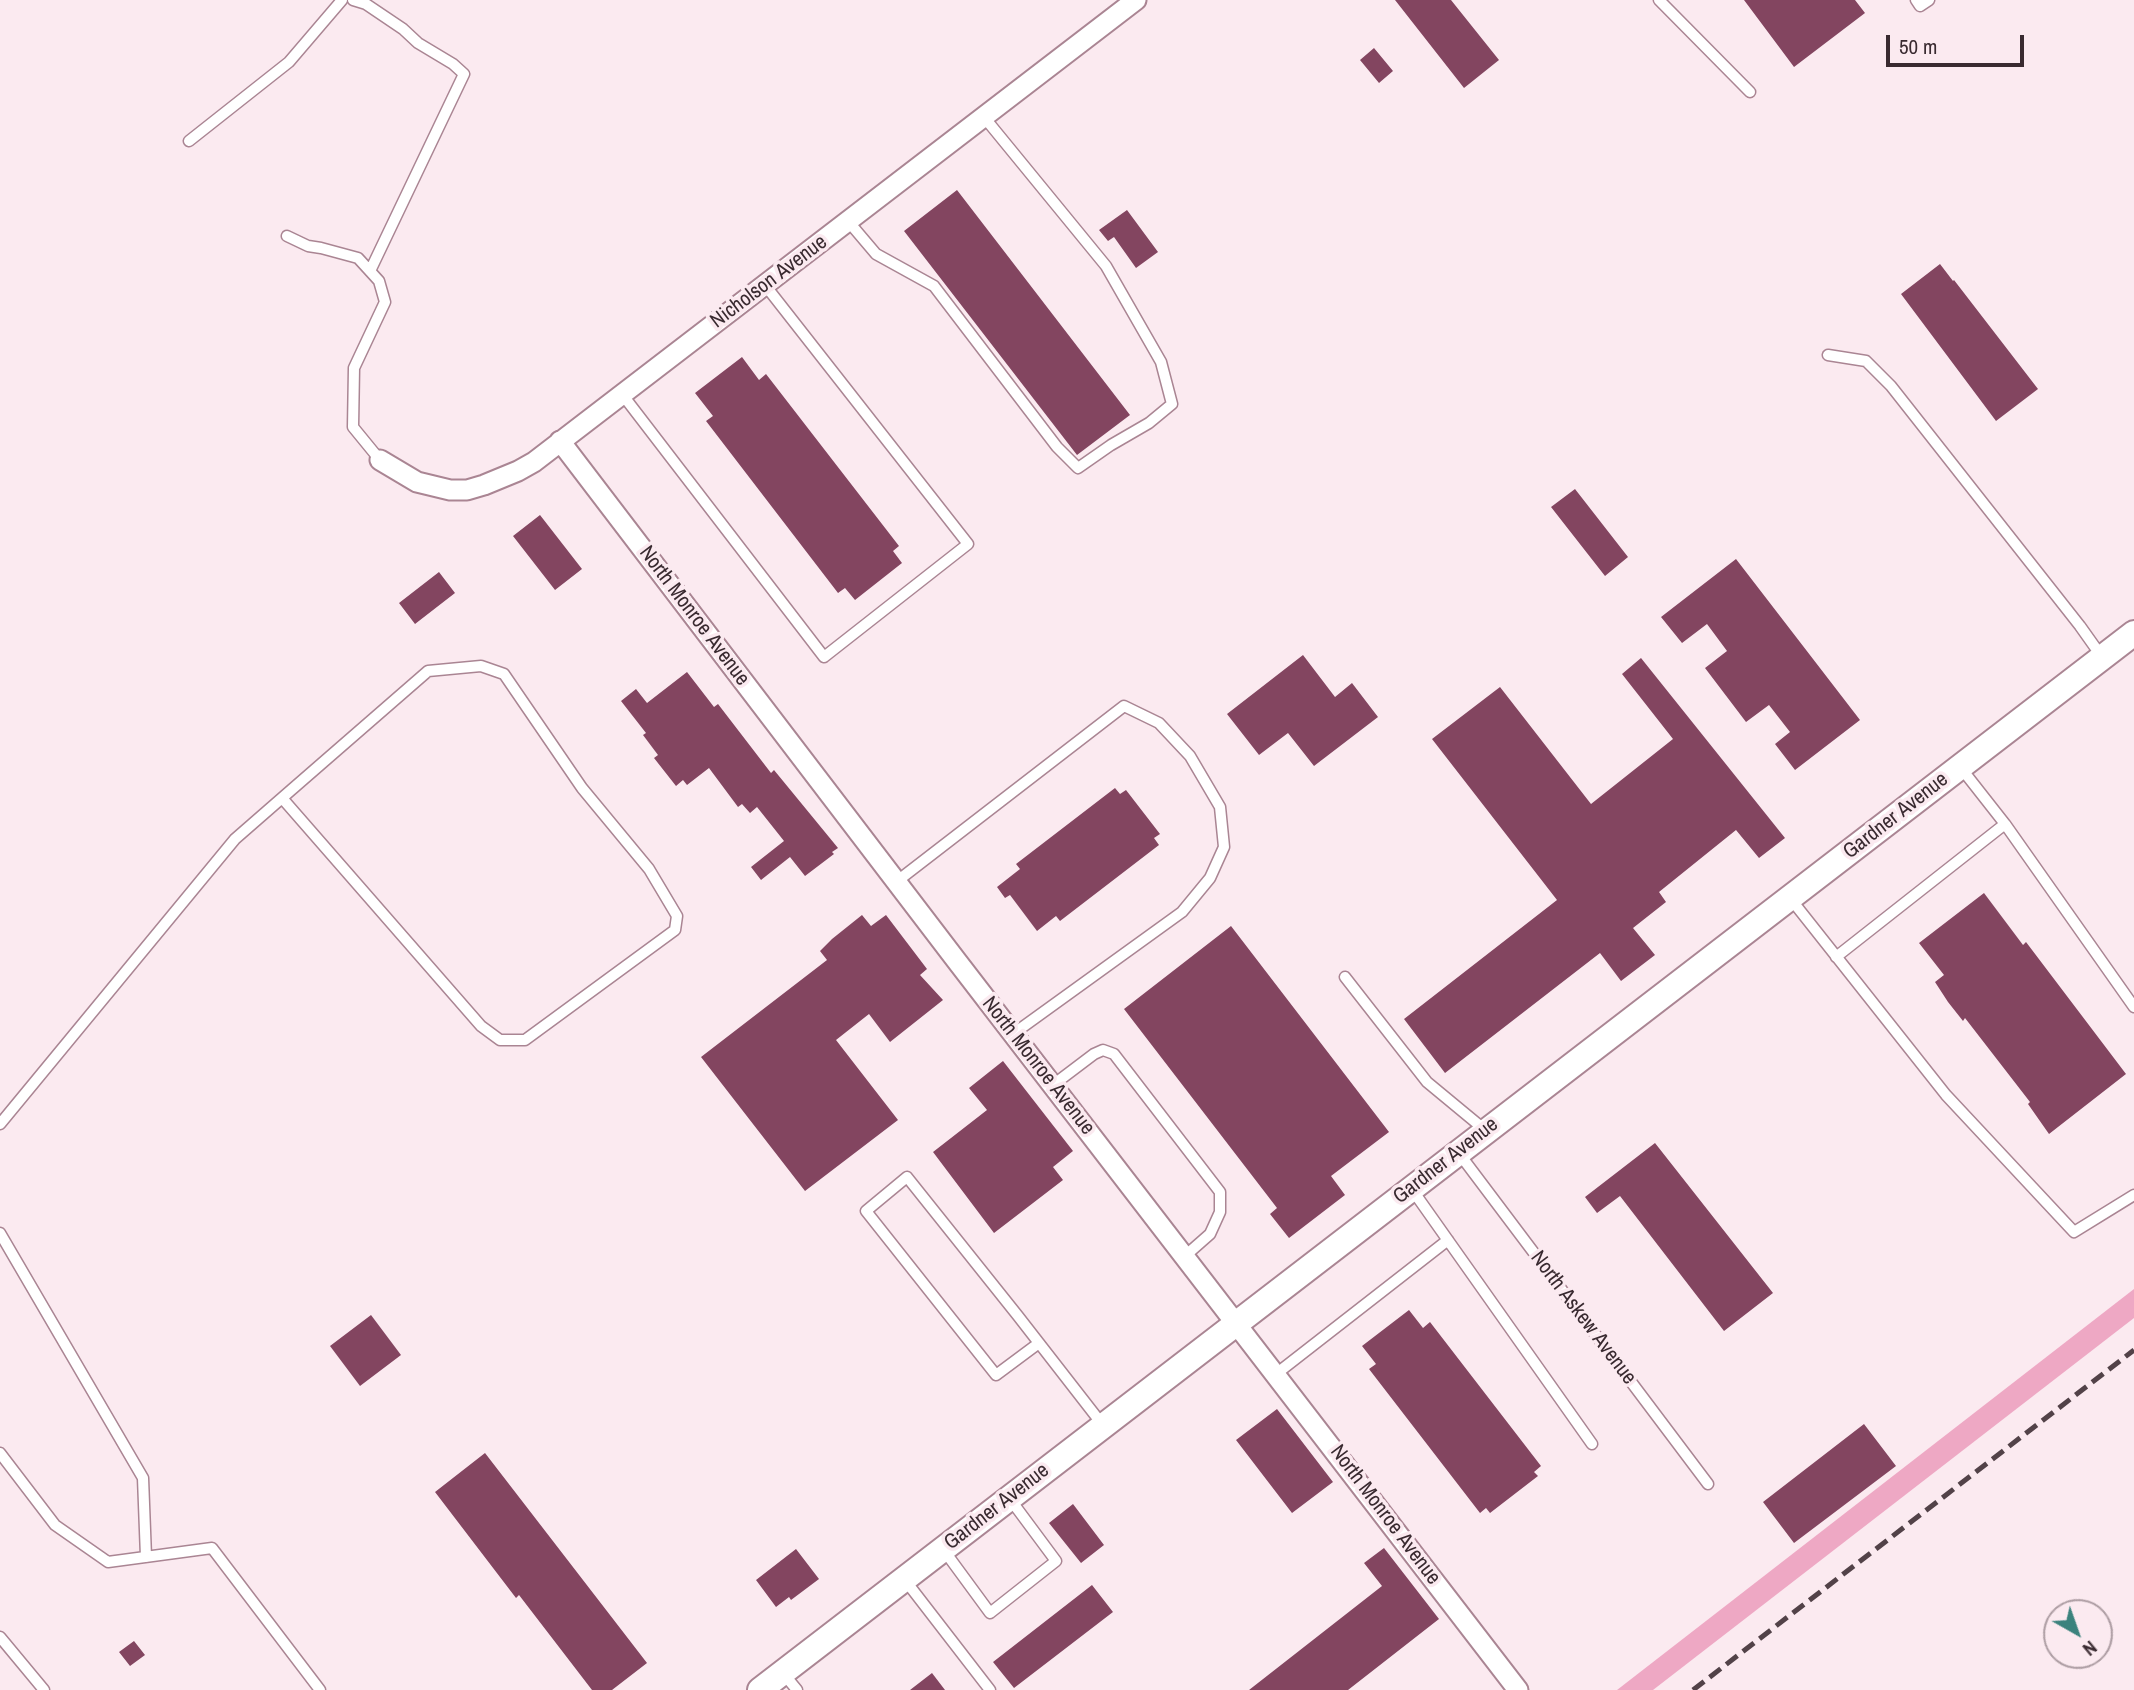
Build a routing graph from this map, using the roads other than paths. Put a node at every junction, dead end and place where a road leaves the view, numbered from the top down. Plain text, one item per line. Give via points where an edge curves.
1 (342, 0) edge
2 (352, 0) edge
3 (1136, 0) edge
4 (1659, 0) edge
5 (1916, 0) edge
6 (1929, 0) edge
7 (1750, 92) dead end
8 (984, 117) junction
9 (189, 141) dead end
10 (848, 221) junction
11 (287, 236) dead end
12 (370, 271) junction
13 (765, 285) junction
14 (1828, 355) dead end
15 (622, 394) junction
16 (561, 441) junction
17 (380, 460) joint
18 (2134, 633) edge
19 (2102, 658) junction
20 (1960, 766) junction
21 (282, 798) junction
22 (2005, 824) junction
23 (896, 882) junction
24 (1790, 897) junction
25 (1836, 957) junction
26 (1345, 977) dead end
27 (2134, 1007) edge
28 (1013, 1034) junction
29 (1053, 1085) junction
30 (0, 1124) edge
31 (1485, 1131) junction
32 (1458, 1152) junction
33 (1411, 1188) junction
34 (2134, 1195) edge
35 (0, 1233) edge
36 (1448, 1240) junction
37 (1185, 1256) junction
38 (1236, 1322) junction
39 (1038, 1343) junction
40 (1276, 1374) junction
41 (1103, 1425) junction
42 (1592, 1444) dead end
43 (0, 1453) edge
44 (1708, 1484) dead end
45 (1009, 1497) junction
46 (943, 1549) junction
47 (146, 1557) junction
48 (904, 1579) junction
49 (0, 1637) edge
50 (790, 1681) edge
51 (44, 1690) edge
52 (320, 1690) edge
53 (760, 1690) edge
54 (990, 1690) edge
55 (1518, 1690) edge

1 - 9 lane via 289,62
2 - 12 lane via 404,29 464,75
3 - 8 street, Nicholson Avenue
4 - 7 lane
5 - 6 lane via 1920,6
8 - 10 street, Nicholson Avenue
8 - 10 lane via 1106,266 1161,362 1172,404 1149,423 1078,468 934,286 876,254
10 - 13 street, Nicholson Avenue
11 - 12 lane via 358,258
12 - 17 lane via 379,281 385,302 354,368 353,427
13 - 15 street, Nicholson Avenue
13 - 15 lane via 968,544 824,657
14 - 19 lane via 1866,361 1891,386
15 - 16 street, Nicholson Avenue
16 - 17 street, Nicholson Avenue via 518,471 467,490 418,482
16 - 23 street, North Monroe Avenue
18 - 19 street, Gardner Avenue
19 - 20 street, Gardner Avenue
20 - 22 lane
20 - 24 street, Gardner Avenue
21 - 21 lane via 428,671 481,666 505,674 582,788 649,869 677,916 675,930 525,1040 500,1040 481,1026
21 - 30 lane via 235,839
22 - 25 lane
22 - 27 lane
23 - 28 street, North Monroe Avenue
23 - 28 lane via 1124,706 1159,723 1190,756 1220,807 1224,847 1210,878 1182,912
24 - 25 lane
24 - 31 street, Gardner Avenue
25 - 34 lane via 1946,1095 2074,1232
26 - 31 lane via 1427,1082
28 - 29 street, North Monroe Avenue
29 - 37 street, North Monroe Avenue
29 - 37 lane via 1094,1054 1102,1050 1114,1054 1220,1192 1220,1212 1210,1234
31 - 32 street, Gardner Avenue
32 - 33 street, Gardner Avenue
32 - 44 lane, North Askew Avenue
33 - 36 lane
33 - 38 street, Gardner Avenue
35 - 47 lane via 143,1478
36 - 40 lane
36 - 42 lane
37 - 38 street, North Monroe Avenue
38 - 40 street, North Monroe Avenue
38 - 41 street, Gardner Avenue
39 - 39 lane via 907,1177 866,1210 996,1375
39 - 41 lane
40 - 55 street, North Monroe Avenue
41 - 45 street, Gardner Avenue
43 - 47 lane via 55,1525 108,1562
45 - 46 street, Gardner Avenue
45 - 46 lane via 1056,1561 990,1613
46 - 48 street, Gardner Avenue
47 - 52 lane via 212,1548
48 - 50 street, Gardner Avenue
48 - 54 lane
49 - 51 lane
50 - 53 street, Gardner Avenue

